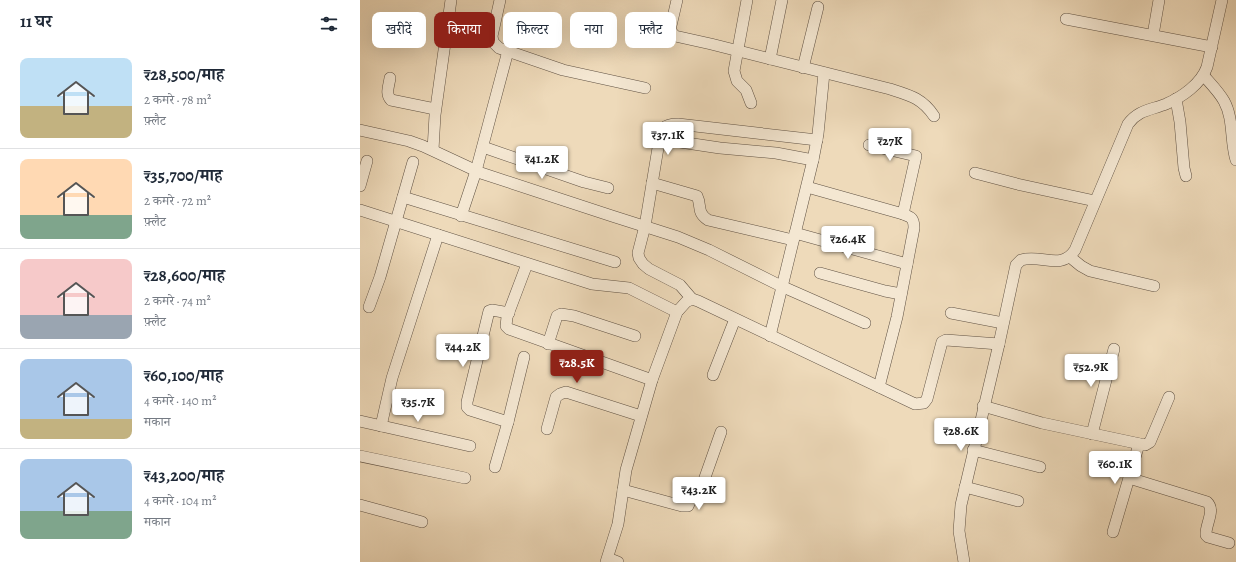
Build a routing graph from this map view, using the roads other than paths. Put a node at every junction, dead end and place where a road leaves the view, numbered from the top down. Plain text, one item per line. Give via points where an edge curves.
1 (450, 0) edge
2 (500, 0) edge
3 (677, 0) edge
4 (747, 0) edge
5 (782, 0) edge
6 (1159, 0) edge
7 (1222, 0) edge
8 (818, 7) dead end
9 (1066, 19) dead end
10 (1153, 36) junction
11 (1212, 47) junction
12 (508, 51) junction
13 (737, 51) junction
14 (770, 59) junction
15 (803, 68) junction
16 (824, 73) junction
17 (1204, 76) junction
18 (390, 78) dead end
19 (645, 88) dead end
20 (1176, 99) junction
21 (751, 103) dead end
22 (435, 109) junction
23 (934, 116) dead end
24 (360, 130) edge
25 (660, 139) junction
26 (817, 140) junction
27 (869, 145) dead end
28 (482, 147) junction
29 (433, 150) junction
30 (813, 160) junction
31 (1236, 160) edge
32 (367, 161) dead end
33 (413, 162) dead end
34 (476, 171) junction
35 (975, 173) dead end
36 (1186, 176) dead end
37 (652, 183) junction
38 (360, 186) edge
39 (807, 187) junction
40 (608, 188) dead end
41 (403, 197) junction
42 (1095, 201) junction
43 (360, 210) edge
44 (903, 214) junction
45 (461, 216) junction
46 (396, 222) junction
47 (645, 226) junction
48 (438, 235) junction
49 (794, 236) junction
50 (1070, 257) junction
51 (615, 262) dead end
52 (527, 264) junction
53 (907, 264) junction
54 (820, 273) dead end
55 (781, 286) junction
56 (1154, 286) dead end
57 (901, 294) junction
58 (692, 299) junction
59 (369, 307) dead end
60 (677, 312) junction
61 (509, 313) junction
62 (951, 313) dead end
63 (735, 319) junction
64 (1003, 322) junction
65 (865, 323) dead end
66 (635, 336) dead end
67 (770, 336) junction
68 (548, 344) junction
69 (999, 344) junction
70 (1114, 349) dead end
71 (524, 357) dead end
72 (713, 375) dead end
73 (652, 380) junction
74 (879, 387) junction
75 (1169, 397) dead end
76 (983, 406) junction
77 (641, 416) junction
78 (360, 421) edge
79 (508, 422) junction
80 (381, 426) junction
81 (547, 429) dead end
82 (721, 432) dead end
83 (1092, 434) junction
84 (1140, 444) junction
85 (470, 446) dead end
86 (973, 450) junction
87 (360, 456) edge
88 (495, 467) dead end
89 (1040, 467) dead end
90 (465, 478) dead end
91 (1129, 478) junction
92 (965, 487) junction
93 (623, 490) junction
94 (1018, 501) dead end
95 (360, 505) edge
96 (422, 522) dead end
97 (1114, 532) dead end
98 (1229, 543) dead end
99 (611, 561) edge
100 (964, 562) edge

1 - 22 street
2 - 12 street via 492,36 493,42 499,48
3 - 13 street via 670,30 675,36
4 - 13 street
5 - 14 street
6 - 10 street
7 - 11 street
8 - 15 street
9 - 10 street
10 - 11 street
11 - 17 street
12 - 19 street via 564,70
12 - 28 street
13 - 14 street
13 - 21 street via 735,77 746,90
14 - 15 street
15 - 16 street
16 - 23 street via 910,95 928,107
16 - 26 street
17 - 20 street
17 - 31 street via 1224,100 1229,113
18 - 22 street via 387,93 391,100
20 - 36 street
20 - 42 street via 1133,117
22 - 29 street
24 - 29 street via 409,141
25 - 26 street via 665,126 678,124
25 - 30 street
25 - 37 street
26 - 30 street
27 - 44 street via 916,156
28 - 34 street
28 - 40 street
29 - 34 street
30 - 39 street
32 - 38 street
33 - 41 street
34 - 45 street
34 - 47 street
35 - 42 street
37 - 47 street
37 - 49 street via 697,196 700,212 708,220
39 - 44 street
39 - 49 street
41 - 45 street
41 - 46 street
42 - 50 street
43 - 46 street
44 - 53 street via 914,221
45 - 51 street
46 - 48 street
46 - 59 street
47 - 55 street via 678,236
47 - 58 street via 639,258 649,269 680,285
48 - 52 street
48 - 80 street via 392,378
49 - 53 street
49 - 55 street
50 - 56 street via 1090,271
50 - 64 street via 1058,261 1036,258 1021,260 1016,266
52 - 60 street via 592,284 629,288
52 - 61 street
53 - 57 street
54 - 57 street
55 - 65 street
55 - 67 street
57 - 74 street
58 - 60 street
58 - 63 street
60 - 73 street
61 - 68 street via 506,326 509,329
61 - 79 street via 489,311 467,402 470,410
62 - 64 street
63 - 67 street
63 - 72 street
64 - 69 street
66 - 68 street via 561,314 557,316
67 - 74 street
68 - 73 street
69 - 74 street via 946,340 942,342 924,403 915,404
69 - 76 street
70 - 83 street
71 - 79 street
73 - 77 street
75 - 84 street via 1150,442
76 - 83 street
76 - 86 street
77 - 81 street via 566,392 556,397
77 - 93 street
78 - 80 street
79 - 88 street
80 - 85 street
82 - 93 street via 703,483 696,489 688,506
83 - 84 street
84 - 91 street
86 - 89 street
86 - 92 street
87 - 90 street
91 - 97 street
91 - 98 street via 1207,502 1211,510 1206,535
92 - 94 street
92 - 100 street via 959,525
93 - 99 street
95 - 96 street

